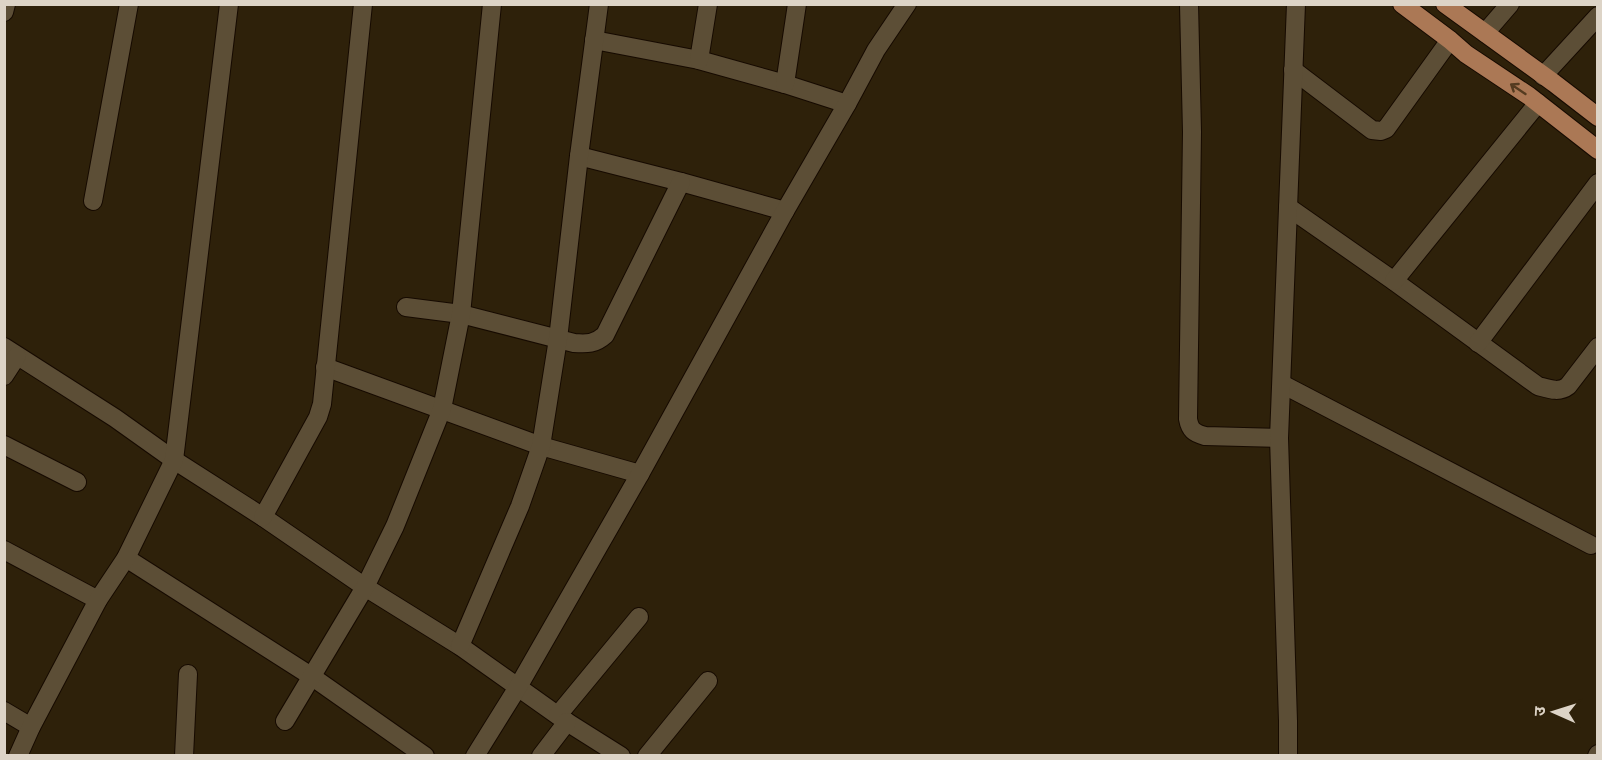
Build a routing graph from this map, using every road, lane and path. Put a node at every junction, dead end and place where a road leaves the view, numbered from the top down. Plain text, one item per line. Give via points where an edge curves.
1 (6, 4) edge
2 (129, 4) edge
3 (229, 4) edge
4 (363, 4) edge
5 (492, 4) edge
6 (599, 4) edge
7 (708, 4) edge
8 (797, 4) edge
9 (907, 4) edge
10 (1189, 4) edge
11 (1296, 4) edge
12 (1402, 4) edge
13 (1445, 4) edge
14 (1510, 4) edge
15 (4, 12) edge
16 (1598, 16) edge
17 (1485, 33) junction
18 (594, 40) junction
19 (1450, 40) junction
20 (699, 60) junction
21 (1293, 70) junction
22 (1543, 76) junction
23 (785, 84) junction
24 (1538, 103) junction
25 (847, 104) junction
26 (1598, 117) edge
27 (1598, 150) edge
28 (579, 156) junction
29 (681, 182) junction
30 (1598, 183) edge
31 (93, 201) dead end
32 (1288, 207) junction
33 (785, 211) junction
34 (1394, 281) junction
35 (406, 307) dead end
36 (461, 314) junction
37 (558, 339) junction
38 (1478, 343) junction
39 (1598, 347) edge
40 (11, 351) edge
41 (325, 367) junction
42 (4, 376) edge
43 (1282, 384) junction
44 (442, 409) junction
45 (1279, 438) junction
46 (4, 445) edge
47 (542, 446) junction
48 (174, 460) junction
49 (640, 474) junction
50 (77, 482) dead end
51 (263, 517) junction
52 (1591, 545) dead end
53 (4, 550) edge
54 (126, 558) junction
55 (365, 587) junction
56 (98, 600) junction
57 (639, 617) dead end
58 (459, 646) junction
59 (188, 674) dead end
60 (311, 676) junction
61 (708, 681) dead end
62 (518, 687) junction
63 (4, 711) edge
64 (562, 718) junction
65 (285, 721) dead end
66 (31, 727) junction
67 (18, 756) edge
68 (184, 756) edge
69 (425, 756) edge
70 (475, 756) edge
71 (541, 756) edge
72 (621, 756) edge
73 (647, 756) edge
74 (1288, 756) edge

1 - 15 street
2 - 31 street
3 - 48 street
4 - 41 street
5 - 36 street
6 - 18 street
7 - 20 street
8 - 23 street
9 - 25 street
10 - 45 street via 1192,132 1188,419 1192,430 1205,436
11 - 21 street
12 - 19 main road
13 - 17 main road
14 - 17 street
16 - 22 street
17 - 22 main road
18 - 20 street
18 - 28 street
19 - 21 street via 1381,131 1372,130
24 -> 19 main road
20 - 23 street
21 - 32 street
22 - 26 main road
23 - 25 street
24 - 27 main road
24 - 34 street
25 - 33 street
28 - 29 street
28 - 37 street
29 - 33 street
29 - 37 street via 605,335 590,344
30 - 38 street
32 - 34 street
32 - 43 street
33 - 49 street
34 - 38 street
35 - 36 street
36 - 37 street
36 - 44 street
37 - 47 street
38 - 39 street via 1538,386 1550,390 1568,386
40 - 42 street
40 - 48 street
41 - 44 street
41 - 51 street via 318,417
43 - 45 street
43 - 52 street
44 - 47 street
44 - 55 street via 395,526
45 - 74 street
46 - 50 street
47 - 49 street
47 - 58 street
48 - 51 street
48 - 54 street
49 - 62 street
51 - 55 street
53 - 56 street
54 - 56 street
54 - 60 street
55 - 58 street
55 - 60 street
56 - 66 street
57 - 64 street
58 - 62 street
59 - 68 street
60 - 65 street
60 - 69 street
61 - 73 street
62 - 64 street
62 - 70 street
63 - 66 street
64 - 71 street
64 - 72 street
66 - 67 street

